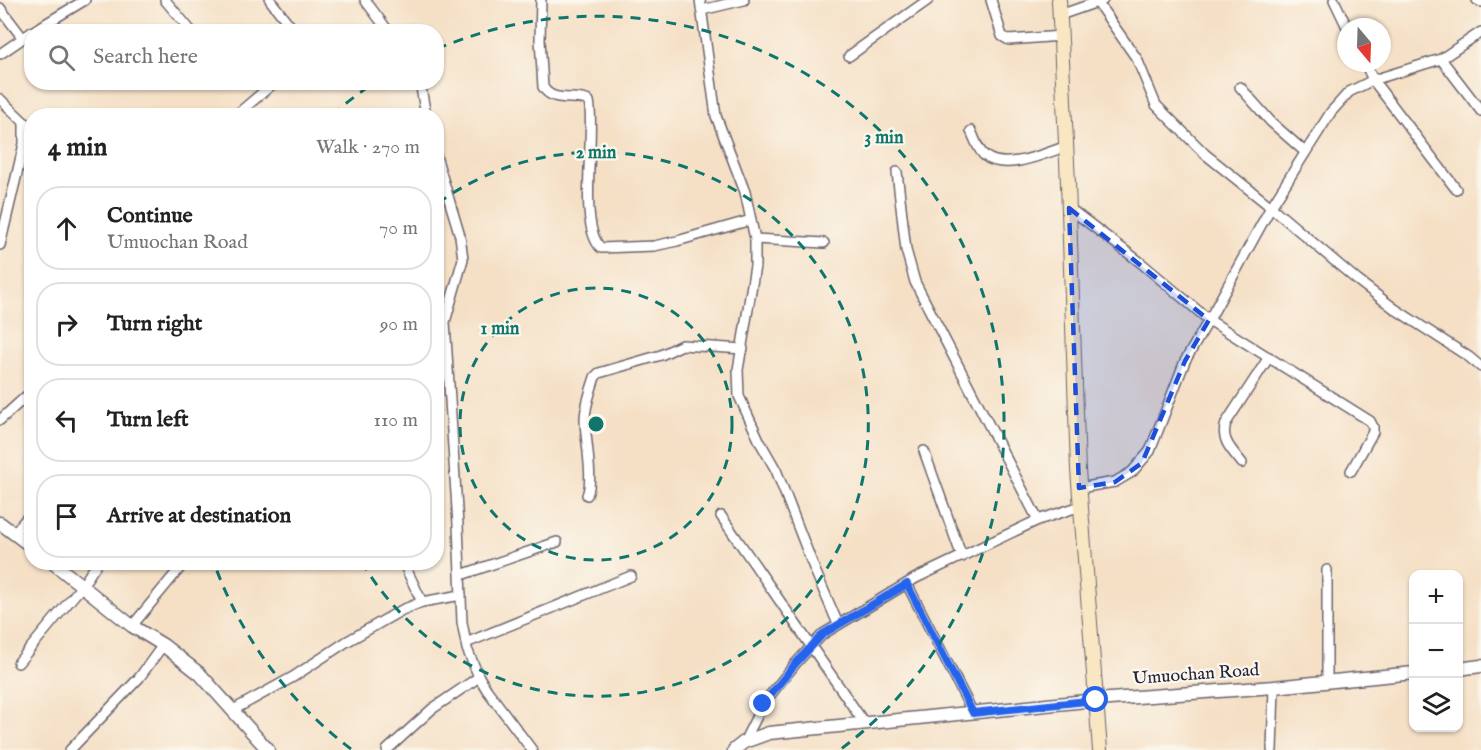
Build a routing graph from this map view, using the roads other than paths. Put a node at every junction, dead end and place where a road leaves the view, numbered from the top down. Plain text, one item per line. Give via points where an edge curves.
1 (85, 0) edge
2 (165, 0) edge
3 (270, 0) edge
4 (365, 0) edge
5 (541, 0) edge
6 (700, 0) edge
7 (744, 0) edge
8 (928, 0) edge
9 (991, 0) edge
10 (1059, 0) edge
11 (1334, 0) edge
12 (1100, 1) edge
13 (0, 8) edge
14 (702, 10) junction
15 (1060, 15) junction
16 (1343, 18) edge
17 (45, 24) edge
18 (185, 24) edge
19 (290, 24) edge
20 (383, 24) edge
21 (1481, 32) edge
22 (1061, 36) junction
23 (22, 37) joint
24 (0, 54) edge
25 (849, 56) dead end
26 (1441, 59) junction
27 (1369, 72) edge
28 (1373, 80) junction
29 (1240, 87) dead end
30 (266, 90) edge
31 (421, 90) edge
32 (0, 99) edge
33 (244, 108) edge
34 (425, 108) edge
35 (1481, 111) edge
36 (24, 120) edge
37 (971, 131) dead end
38 (24, 144) edge
39 (1066, 146) junction
40 (1305, 152) junction
41 (897, 172) dead end
42 (444, 183) edge
43 (1456, 189) dead end
44 (1271, 207) junction
45 (1069, 208) junction
46 (751, 220) junction
47 (755, 239) junction
48 (824, 243) dead end
49 (0, 245) edge
50 (1209, 320) junction
51 (743, 349) junction
52 (1269, 357) junction
53 (1481, 367) edge
54 (24, 398) edge
55 (0, 420) edge
56 (924, 451) dead end
57 (1242, 463) dead end
58 (1351, 471) dead end
59 (1079, 488) junction
60 (587, 495) dead end
61 (1081, 507) junction
62 (721, 516) dead end
63 (1038, 520) junction
64 (24, 521) edge
65 (1, 525) edge
66 (14, 533) junction
67 (24, 541) edge
68 (557, 542) dead end
69 (962, 557) junction
70 (62, 570) edge
71 (93, 570) edge
72 (178, 570) edge
73 (407, 570) edge
74 (1326, 570) dead end
75 (461, 575) junction
76 (631, 576) dead end
77 (907, 584) junction
78 (82, 586) junction
79 (461, 596) junction
80 (422, 602) junction
81 (838, 624) junction
82 (132, 626) junction
83 (465, 643) junction
84 (163, 645) junction
85 (812, 646) junction
86 (18, 663) dead end
87 (1481, 666) edge
88 (1463, 668) edge
89 (1409, 673) edge
90 (479, 677) junction
91 (1327, 681) junction
92 (1274, 687) junction
93 (1096, 700) junction
94 (233, 710) junction
95 (973, 713) junction
96 (865, 723) junction
97 (744, 742) junction
98 (70, 750) edge
99 (268, 750) edge
100 (387, 750) edge
101 (532, 750) edge
102 (734, 750) edge
103 (1100, 750) edge
104 (1272, 750) edge

1 - 17 street
2 - 18 street
3 - 19 street
4 - 20 street
5 - 46 street via 543,87 557,98 589,101 588,202 598,245 654,246
6 - 14 street
7 - 14 street
8 - 25 street
9 - 22 street via 1002,36 1009,40
10 - 15 main road
11 - 16 street
12 - 15 street
12 - 44 street via 1137,59 1160,110 1205,154
13 - 23 street
14 - 46 street via 716,116 745,192
15 - 22 main road
21 - 26 street
22 - 39 main road
23 - 24 street
26 - 28 street
26 - 35 street
27 - 28 street
28 - 40 street via 1349,92
28 - 43 street
29 - 40 street via 1270,122
30 - 33 street
31 - 34 street
32 - 36 street
37 - 39 street via 983,155 1002,161 1024,161
38 - 49 street
39 - 45 main road
40 - 44 street
41 - 63 street via 906,250 915,282
42 - 75 street via 463,259 445,322
44 - 50 street
44 - 53 street via 1387,303
45 - 50 street
45 - 59 main road
46 - 47 street
47 - 48 street
47 - 51 street via 755,267
50 - 52 street
50 - 59 street via 1185,361 1155,441 1142,463 1115,482
51 - 60 street via 682,345 599,373 585,418
51 - 81 street via 738,370 740,396 776,470
52 - 57 street via 1226,423 1227,444
52 - 58 street via 1370,421 1373,432
54 - 55 street
56 - 69 street
59 - 61 main road
61 - 63 street
61 - 93 main road
62 - 85 street
63 - 69 street
64 - 66 street
65 - 66 street
66 - 67 street
68 - 75 street
69 - 77 street
70 - 78 street
71 - 78 street
72 - 82 street
73 - 80 street
74 - 91 street
75 - 79 street
76 - 83 street
77 - 81 street
77 - 95 street
78 - 82 street
78 - 86 street
79 - 80 street
79 - 83 street
80 - 94 street via 356,636
81 - 85 street
82 - 84 street
83 - 90 street
84 - 94 street via 200,674
84 - 98 street via 139,678
85 - 96 street
85 - 97 street via 763,704
87 - 88 street
89 - 91 street, Umuochan Road
90 - 100 street via 432,709
90 - 101 street
91 - 92 street, Umuochan Road
92 - 93 street, Umuochan Road
92 - 104 street
93 - 95 street, Umuochan Road
93 - 103 main road
94 - 99 street
95 - 96 street, Umuochan Road
96 - 97 street, Umuochan Road via 769,733
97 - 102 street, Umuochan Road

